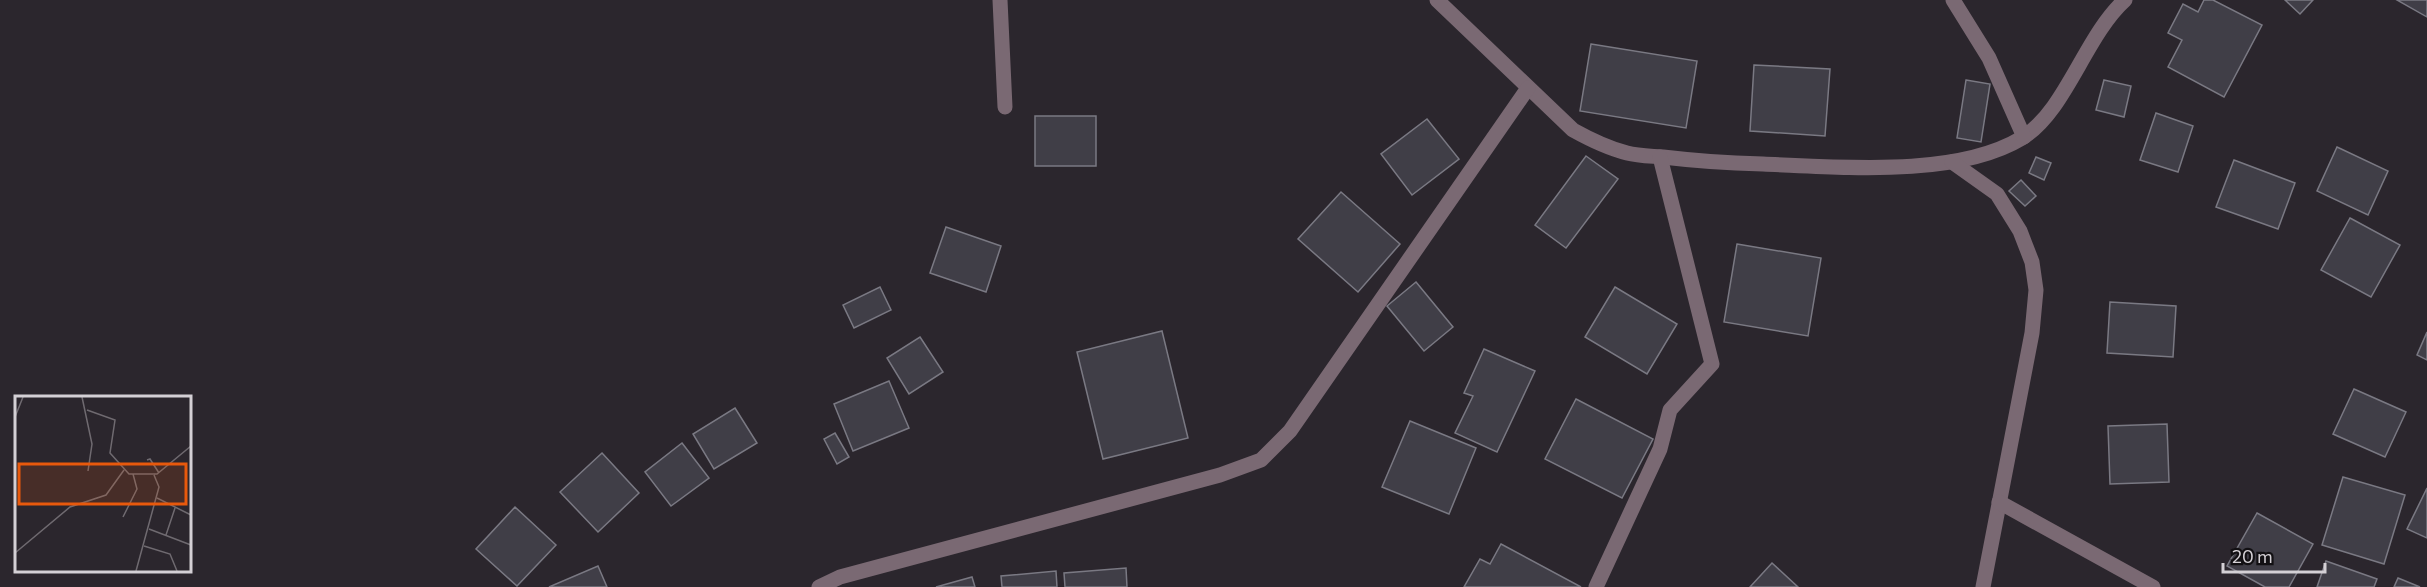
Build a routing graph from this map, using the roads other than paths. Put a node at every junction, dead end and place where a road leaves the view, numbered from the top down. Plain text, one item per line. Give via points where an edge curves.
1 (1000, 0) edge
2 (1437, 0) edge
3 (1953, 0) edge
4 (2125, 0) edge
5 (1528, 88) junction
6 (1005, 108) dead end
7 (2024, 137) junction
8 (1660, 156) junction
9 (1952, 162) junction
10 (1999, 502) junction
11 (819, 587) edge
12 (1596, 587) edge
13 (1983, 587) edge
14 (2153, 587) edge

1 - 6 street
2 - 5 street
3 - 7 street via 1989,58
4 - 7 street via 2109,16 2045,118
5 - 8 street via 1573,130 1598,145 1629,154
5 - 11 street via 1290,431 1261,460 1220,475 840,578
7 - 9 street
8 - 9 street via 1710,162 1877,168
8 - 12 street via 1712,364 1670,410 1660,449
9 - 10 street via 1997,194 2020,231 2032,262 2036,290 2032,333
10 - 13 street
10 - 14 street

